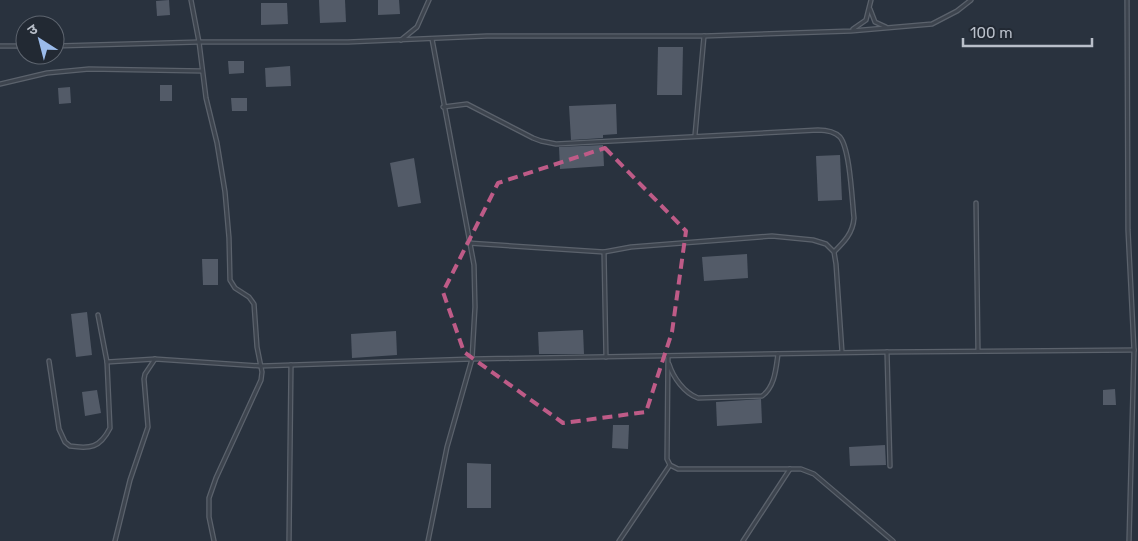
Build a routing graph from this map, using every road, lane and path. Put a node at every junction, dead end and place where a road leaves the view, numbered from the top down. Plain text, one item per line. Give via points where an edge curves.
1 (191, 0) edge
2 (430, 0) edge
3 (871, 0) edge
4 (971, 0) edge
5 (1128, 0) edge
6 (869, 9) junction
7 (889, 28) junction
8 (851, 31) junction
9 (704, 36) junction
10 (432, 39) junction
11 (400, 41) junction
12 (199, 42) junction
13 (0, 46) edge
14 (15, 46) edge
15 (65, 46) edge
16 (202, 71) junction
17 (0, 84) edge
18 (443, 107) junction
19 (695, 135) junction
20 (976, 203) dead end
21 (468, 243) junction
22 (604, 252) junction
23 (834, 252) junction
24 (98, 316) dead end
25 (1134, 350) junction
26 (978, 351) junction
27 (887, 352) junction
28 (842, 353) junction
29 (778, 354) junction
30 (668, 356) junction
31 (606, 357) junction
32 (155, 359) junction
33 (472, 359) junction
34 (49, 361) dead end
35 (107, 362) junction
36 (1134, 363) junction
37 (291, 365) junction
38 (261, 366) junction
39 (1138, 367) edge
40 (670, 465) junction
41 (890, 466) dead end
42 (790, 469) junction
43 (115, 541) edge
44 (214, 541) edge
45 (288, 541) edge
46 (428, 541) edge
47 (619, 541) edge
48 (743, 541) edge
49 (894, 541) edge
50 (1129, 541) edge

1 - 12 lane
2 - 11 lane via 417,27
3 - 6 lane
4 - 7 lane via 957,12 932,24
5 - 25 lane via 1128,230
6 - 7 lane via 876,22
6 - 8 lane via 866,20
7 - 8 lane
8 - 9 lane
9 - 10 lane
9 - 19 lane
10 - 11 lane
10 - 18 lane
11 - 12 lane
12 - 15 lane
12 - 16 lane
13 - 14 lane
16 - 17 lane via 89,69 47,73
16 - 38 lane via 225,192 230,280 254,304
18 - 19 lane via 467,104 532,138 556,144
18 - 21 lane
19 - 23 lane via 818,130 837,134 846,151 854,224
20 - 26 lane
21 - 22 lane
21 - 33 lane via 475,285
22 - 23 lane via 772,236 813,240 826,244
22 - 31 lane
23 - 28 lane
24 - 35 lane
25 - 26 lane
25 - 36 lane
26 - 27 lane
27 - 28 lane
27 - 41 lane
28 - 29 lane
29 - 30 lane
29 - 30 lane via 770,390 764,395 702,398 693,396 683,387 672,372
30 - 31 lane
30 - 40 lane via 667,459
31 - 33 lane
32 - 35 lane
32 - 38 lane
32 - 43 lane via 144,379 148,427 130,480
33 - 37 lane
33 - 46 lane via 447,447
34 - 35 lane via 61,436 70,446 89,448 99,443 110,428
36 - 39 lane
36 - 50 lane
37 - 38 lane
37 - 45 lane
38 - 44 lane via 261,380 209,498
40 - 42 lane via 678,469
40 - 47 lane
42 - 48 lane
42 - 49 lane via 814,474

